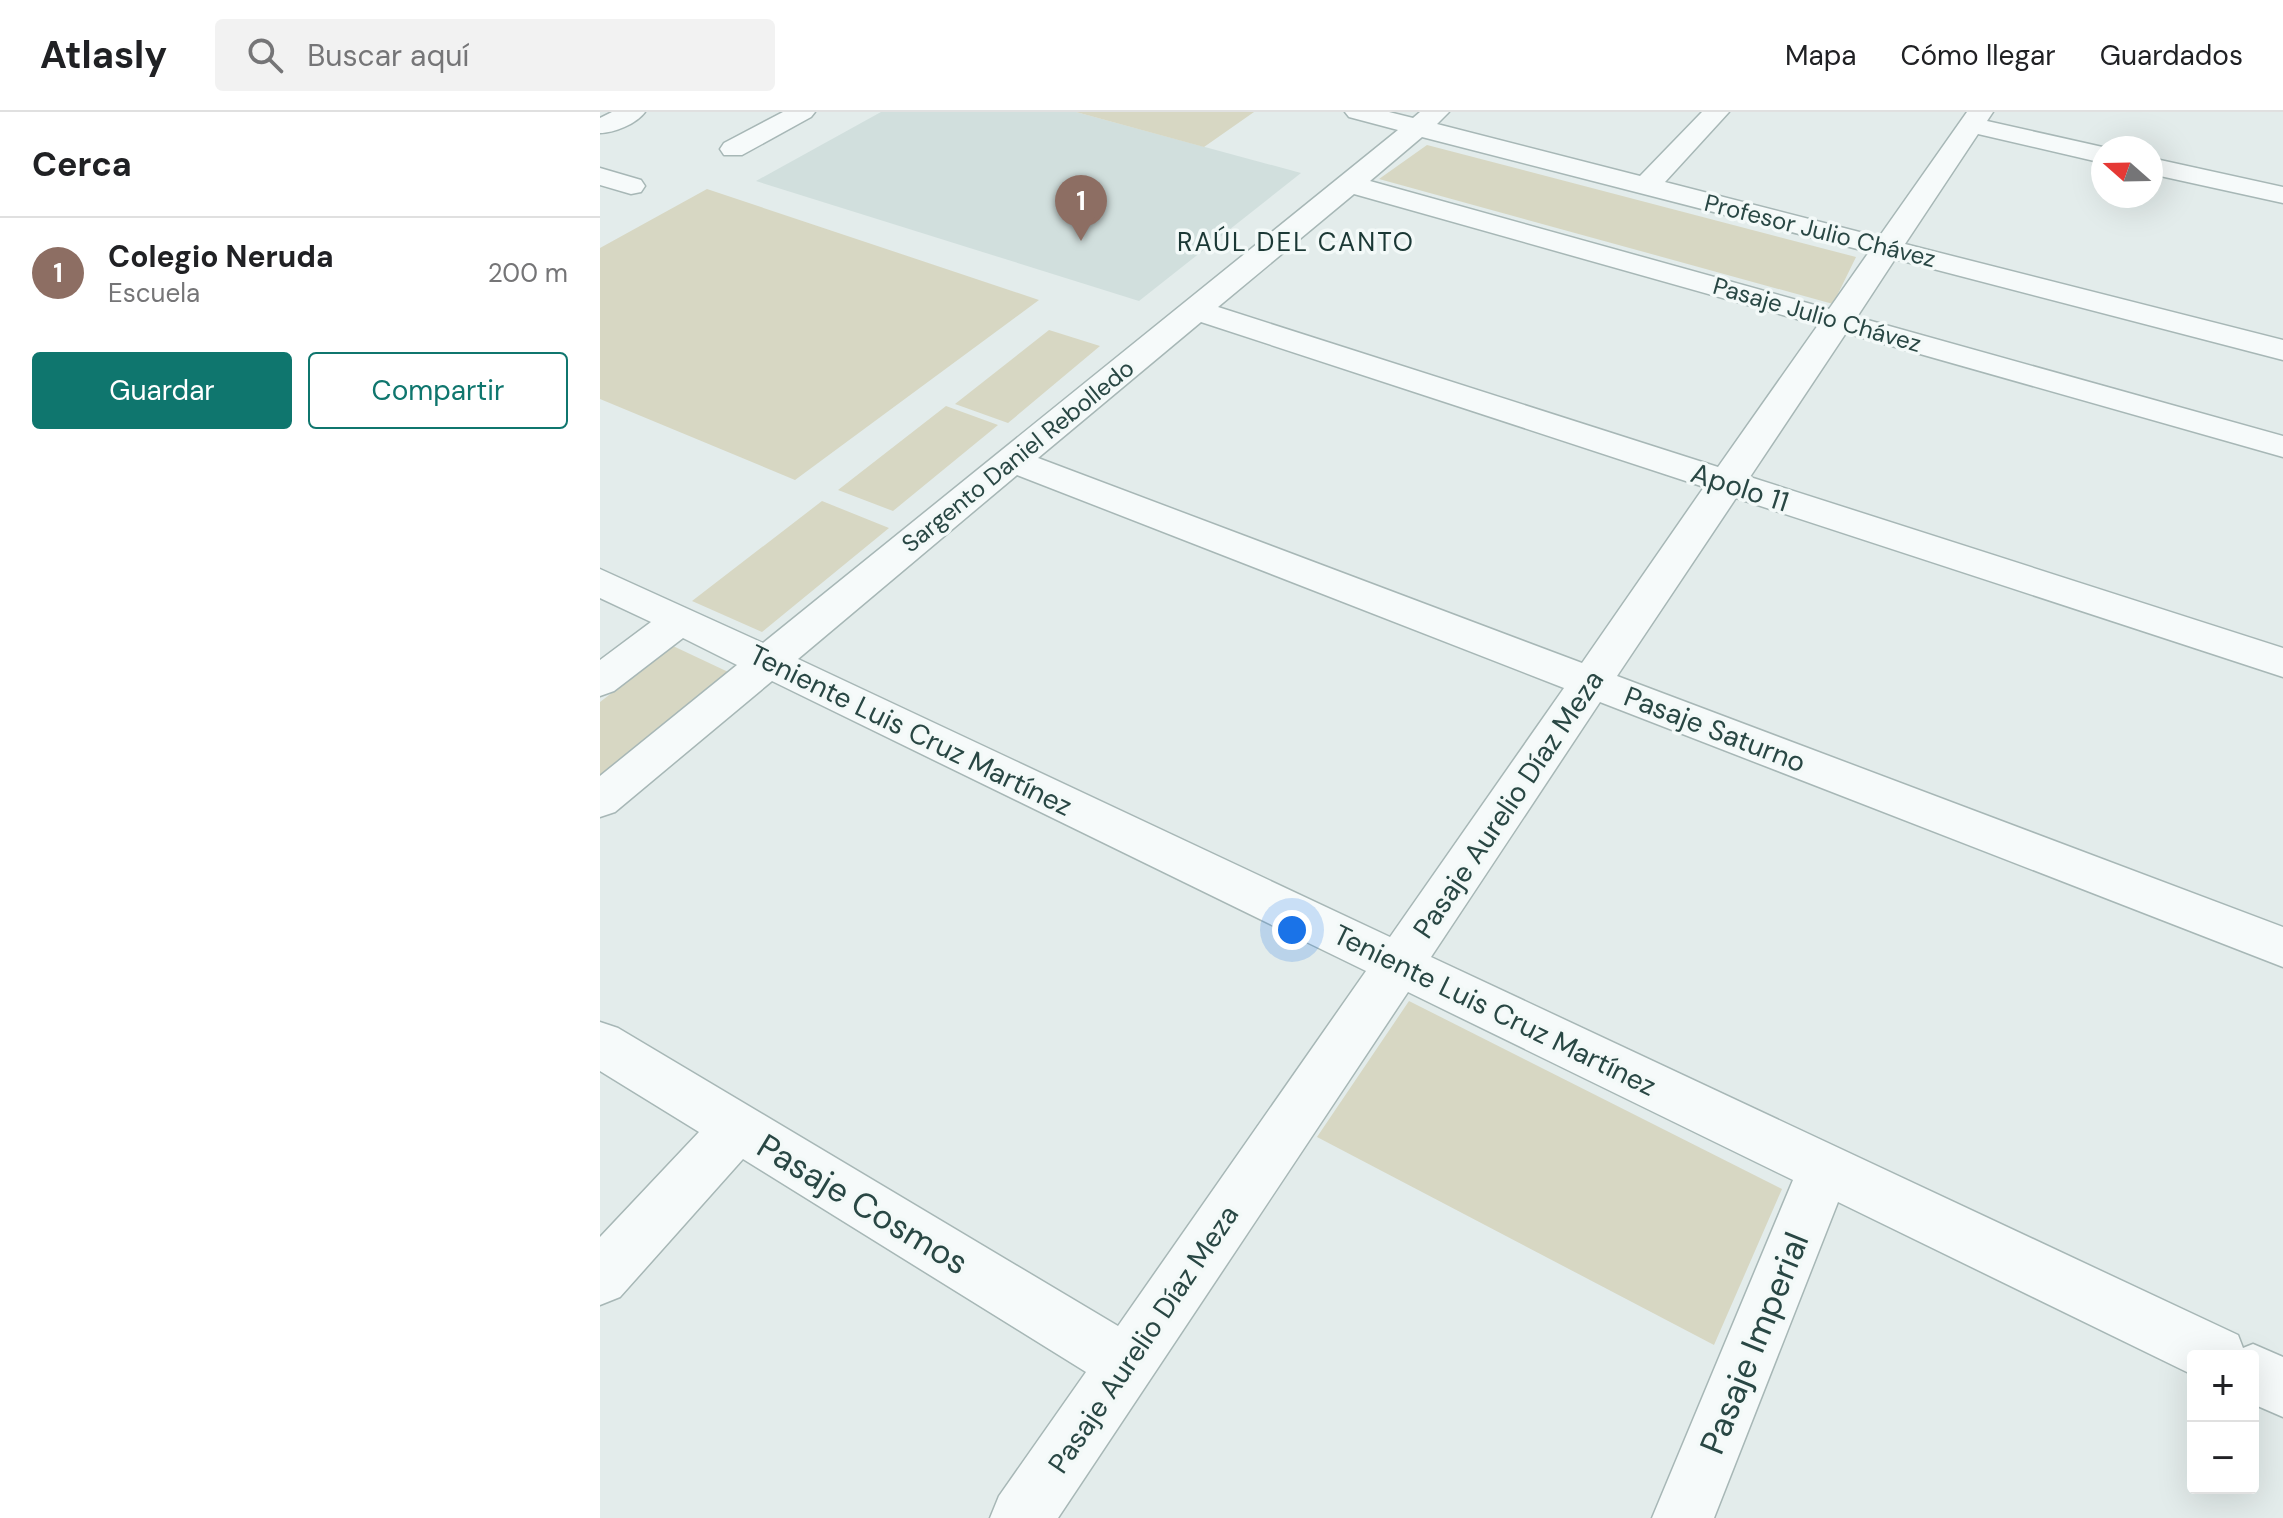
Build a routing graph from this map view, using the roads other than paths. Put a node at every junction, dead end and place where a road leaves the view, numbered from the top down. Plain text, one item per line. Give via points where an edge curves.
1 (632, 112) edge
2 (802, 112) edge
3 (1358, 112) edge
4 (1716, 112) edge
5 (1976, 119) edge
6 (1428, 120) edge
7 (604, 126) dead end
8 (733, 149) dead end
9 (2091, 152) edge
10 (2163, 169) edge
11 (600, 176) edge
12 (1351, 184) junction
13 (631, 186) dead end
14 (1646, 186) junction
15 (2283, 195) edge
16 (1886, 248) junction
17 (1196, 310) junction
18 (1837, 321) junction
19 (2283, 350) edge
20 (2283, 447) edge
21 (1012, 461) junction
22 (1726, 482) junction
23 (600, 582) edge
24 (680, 620) junction
25 (769, 662) junction
26 (2283, 663) edge
27 (600, 681) edge
28 (1591, 682) junction
29 (600, 800) edge
30 (2283, 947) edge
31 (1398, 963) junction
32 (600, 1044) edge
33 (738, 1128) junction
34 (1825, 1168) junction
35 (600, 1277) edge
36 (2204, 1350) edge
37 (1126, 1363) junction
38 (2259, 1376) edge
39 (2283, 1388) edge
40 (1021, 1518) edge
41 (1683, 1518) edge

1 - 7 street
2 - 8 street
3 - 6 street, Profesor Julio Chávez
4 - 14 street
5 - 9 street
5 - 16 street, Pasaje Aurelio Díaz Meza
6 - 12 street, Sargento Daniel Rebolledo
6 - 14 street, Profesor Julio Chávez
10 - 15 street
11 - 13 street
12 - 17 street, Sargento Daniel Rebolledo
12 - 18 street, Pasaje Julio Chávez
14 - 16 street, Profesor Julio Chávez
16 - 18 street, Pasaje Aurelio Díaz Meza
16 - 19 street, Profesor Julio Chávez
17 - 21 street, Sargento Daniel Rebolledo
17 - 22 street, Apolo 11
18 - 20 street, Pasaje Julio Chávez
18 - 22 street, Pasaje Aurelio Díaz Meza
21 - 25 street, Sargento Daniel Rebolledo
21 - 28 street, Pasaje Saturno
22 - 26 street, Apolo 11
22 - 28 street, Pasaje Aurelio Díaz Meza
23 - 24 street, Teniente Luis Cruz Martínez
24 - 25 street, Teniente Luis Cruz Martínez
24 - 27 street
25 - 29 street, Sargento Daniel Rebolledo
25 - 31 street, Teniente Luis Cruz Martínez
28 - 30 street, Pasaje Saturno
28 - 31 street, Pasaje Aurelio Díaz Meza
31 - 34 street, Teniente Luis Cruz Martínez
31 - 37 street, Pasaje Aurelio Díaz Meza
32 - 33 street, Pasaje Cosmos
33 - 35 street
33 - 37 street, Pasaje Cosmos
34 - 36 street, Teniente Luis Cruz Martínez
34 - 41 street, Pasaje Imperial
37 - 40 street, Pasaje Aurelio Díaz Meza
38 - 39 street

